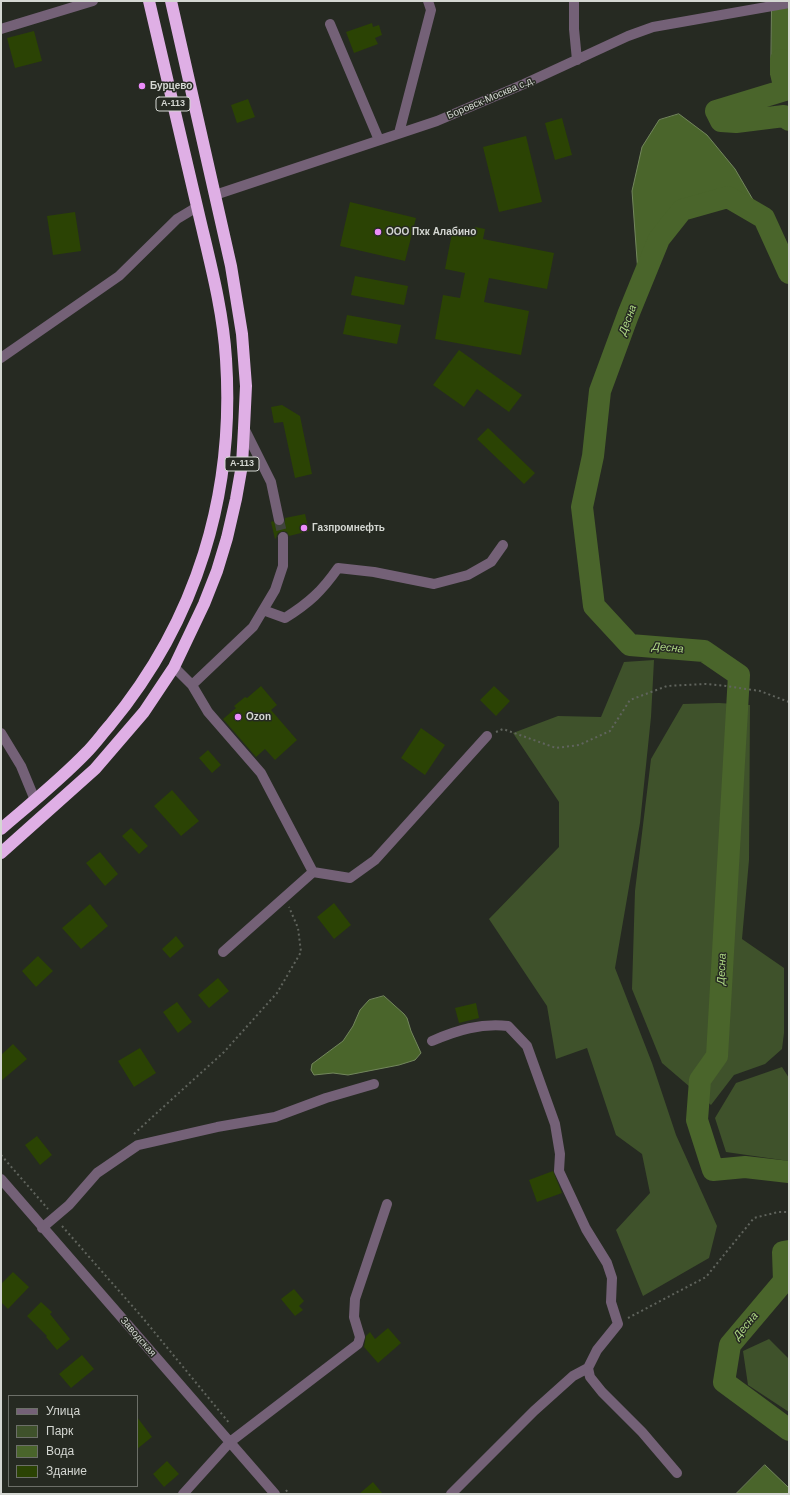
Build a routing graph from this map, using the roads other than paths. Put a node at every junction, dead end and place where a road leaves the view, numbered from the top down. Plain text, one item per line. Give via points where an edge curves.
1 (93, 1) edge
2 (149, 1) edge
3 (171, 1) edge
4 (428, 1) edge
5 (574, 1) edge
6 (789, 3) edge
7 (330, 24) dead end
8 (1, 29) edge
9 (577, 60) junction
10 (400, 133) junction
11 (379, 140) junction
12 (215, 195) junction
13 (197, 208) junction
14 (1, 358) edge
15 (244, 428) junction
16 (280, 520) tunnel mouth
17 (283, 537) tunnel mouth
18 (503, 545) dead end
19 (264, 610) junction
20 (174, 667) junction
21 (192, 685) junction
22 (1, 733) edge
23 (487, 736) road end
24 (35, 800) junction
25 (1, 829) edge
26 (1, 853) edge
27 (313, 872) junction
28 (223, 952) dead end
29 (432, 1041) dead end
30 (374, 1084) dead end
31 (1, 1180) edge
32 (387, 1204) dead end
33 (42, 1228) junction
34 (588, 1368) junction
35 (230, 1442) junction
36 (677, 1473) dead end
37 (183, 1494) edge
38 (275, 1494) edge
39 (451, 1494) edge

1 - 8 street
2 - 13 highway, А-113
3 - 12 highway, А-113
4 - 10 street via 431,10
5 - 9 street
6 - 9 street, Боровск-Москва с.д. via 653,28 628,36
7 - 11 street
9 - 10 street, Боровск-Москва с.д. via 444,118
10 - 11 street, Боровск-Москва с.д.
11 - 12 street, Боровск-Москва с.д.
12 - 15 highway, А-113 via 231,266 242,334 246,386
13 - 14 street via 176,219 119,276
13 - 24 highway, А-113 via 215,286 226,358 228,407 224,468 212,530 188,598 151,668 129,701 87,752
15 - 16 street via 271,482
15 - 20 highway, А-113 via 242,464 225,544 204,604
17 - 19 street via 283,566 275,590
18 - 19 street via 491,562 468,575 434,584 338,568 326,586 285,618
19 - 21 street via 253,626
20 - 21 street
20 - 26 highway, А-113 via 144,712 95,769
21 - 27 street via 208,712 261,773
22 - 24 street via 21,766
23 - 27 street via 375,860 350,878
24 - 25 highway, А-113
27 - 28 street
29 - 34 street via 452,1033 491,1024 508,1026 527,1046 555,1124 560,1154 559,1171 586,1229 607,1263 612,1278 611,1302 618,1324 597,1350
30 - 33 street via 326,1098 275,1118 218,1127 138,1145 97,1172 69,1205
31 - 33 street, Заводская
32 - 35 street via 355,1299 354,1317 360,1337 358,1344
33 - 35 street, Заводская
34 - 36 street via 590,1377 602,1392 642,1432
34 - 39 street via 573,1376 534,1411
35 - 37 street
35 - 38 street, Заводская

